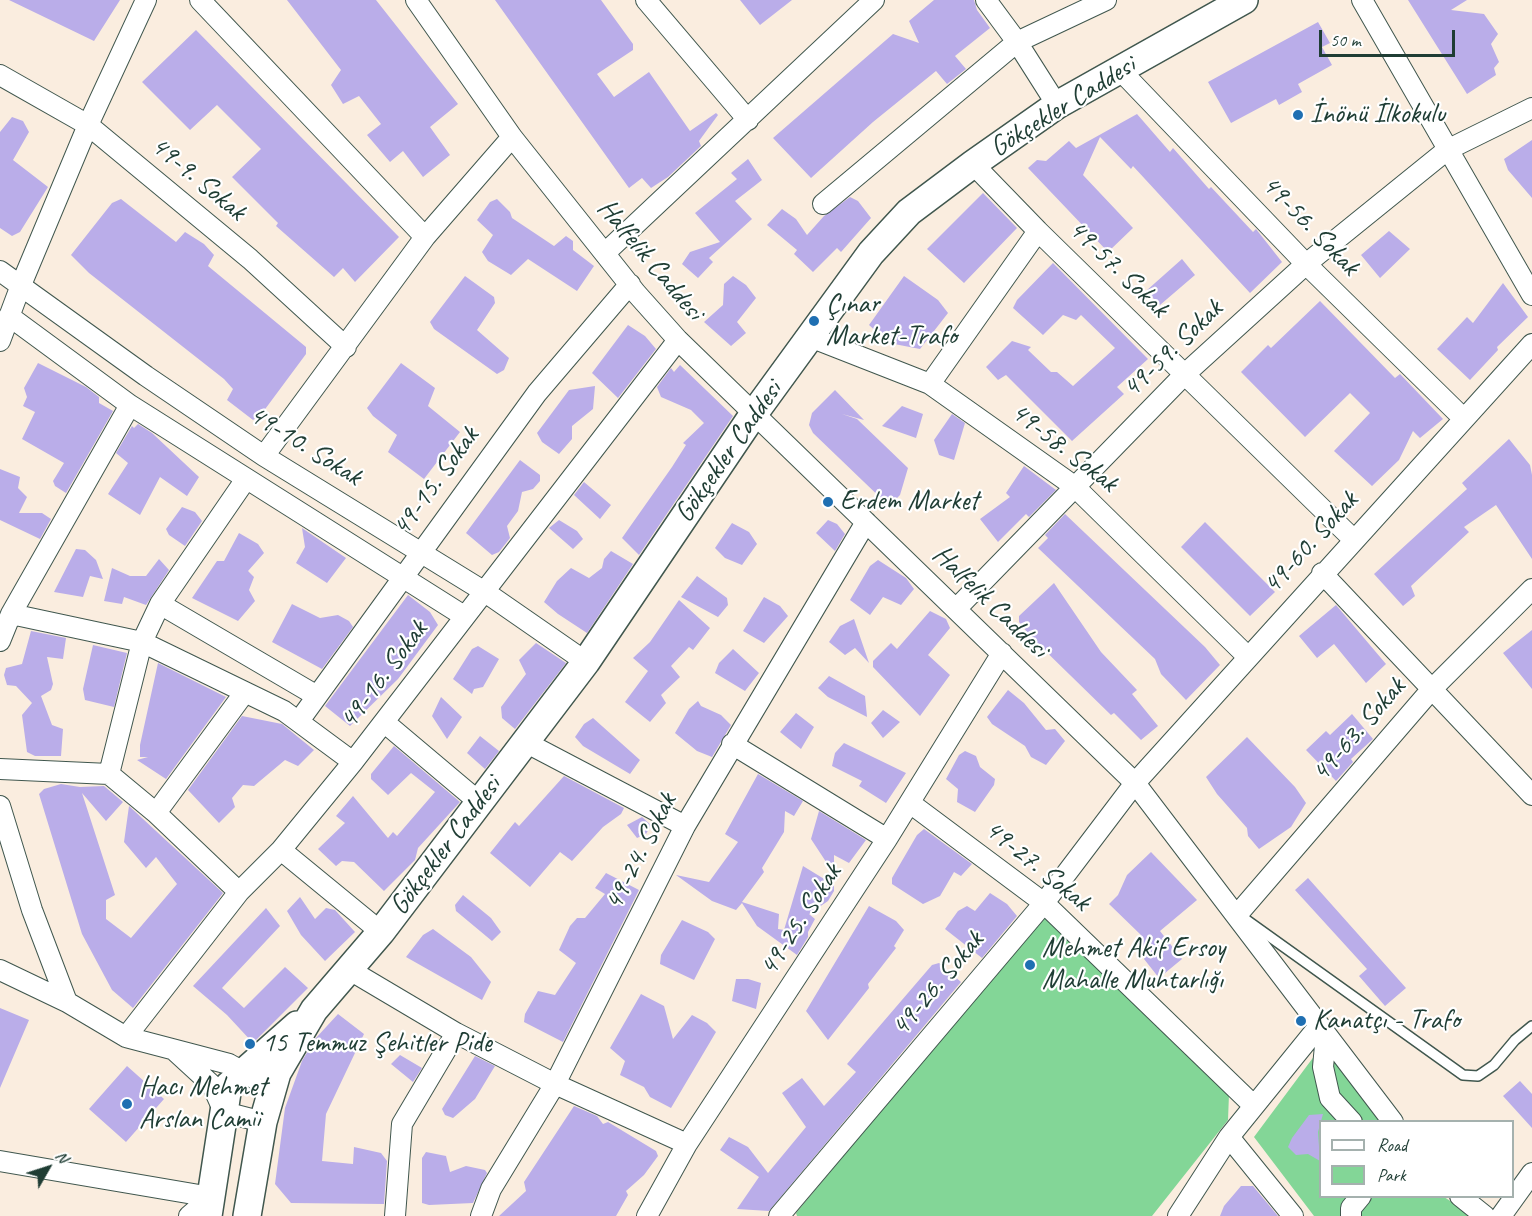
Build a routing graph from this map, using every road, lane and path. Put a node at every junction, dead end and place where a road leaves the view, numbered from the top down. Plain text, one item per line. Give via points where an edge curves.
1 (146, 0) edge
2 (200, 0) edge
3 (416, 0) edge
4 (646, 0) edge
5 (874, 0) edge
6 (986, 0) edge
7 (1106, 0) edge
8 (1244, 0) edge
9 (1362, 0) edge
10 (1017, 42) junction
11 (1120, 70) junction
12 (0, 75) edge
13 (1057, 105) junction
14 (1532, 108) edge
15 (748, 120) junction
16 (88, 125) junction
17 (512, 137) junction
18 (1447, 150) junction
19 (973, 164) junction
20 (823, 204) dead end
21 (1038, 231) junction
22 (425, 237) junction
23 (605, 253) junction
24 (1306, 264) junction
25 (0, 271) edge
26 (630, 284) junction
27 (21, 285) junction
28 (1532, 295) edge
29 (9, 316) junction
30 (810, 337) junction
31 (678, 340) junction
32 (0, 341) edge
33 (1532, 344) edge
34 (346, 347) junction
35 (1185, 374) junction
36 (930, 384) junction
37 (130, 405) junction
38 (753, 415) junction
39 (1462, 418) junction
40 (264, 456) junction
41 (246, 479) junction
42 (1074, 486) junction
43 (866, 522) junction
44 (1354, 540) junction
45 (421, 551) junction
46 (1322, 573) junction
47 (403, 575) junction
48 (1532, 589) edge
49 (485, 592) junction
50 (160, 604) junction
51 (956, 609) junction
52 (11, 614) junction
53 (464, 616) junction
54 (0, 641) edge
55 (142, 642) junction
56 (1002, 653) junction
57 (1247, 656) junction
58 (586, 662) junction
59 (1431, 690) junction
60 (245, 692) junction
61 (317, 696) junction
62 (299, 721) junction
63 (384, 722) junction
64 (525, 742) junction
65 (732, 744) junction
66 (353, 762) junction
67 (0, 770) edge
68 (109, 774) junction
69 (1135, 783) junction
70 (1532, 795) edge
71 (479, 802) junction
72 (910, 803) junction
73 (0, 806) edge
74 (156, 813) junction
75 (685, 826) junction
76 (887, 839) junction
77 (281, 850) junction
78 (239, 892) junction
79 (1044, 903) junction
80 (1238, 915) junction
81 (381, 932) junction
82 (348, 969) junction
83 (0, 970) edge
84 (67, 1002) junction
85 (314, 1010) junction
86 (1532, 1026) edge
87 (1322, 1031) junction
88 (456, 1033) junction
89 (126, 1037) junction
90 (172, 1050) junction
91 (242, 1073) junction
92 (555, 1084) junction
93 (273, 1089) junction
94 (1253, 1105) junction
95 (224, 1112) junction
96 (1350, 1120) edge
97 (1391, 1120) edge
98 (263, 1122) junction
99 (1229, 1137) junction
100 (687, 1144) junction
101 (0, 1161) edge
102 (1532, 1173) edge
103 (1360, 1198) edge
104 (1461, 1198) edge
105 (1514, 1198) edge
106 (1514, 1198) edge
107 (209, 1207) edge
108 (189, 1216) edge
109 (247, 1216) edge
110 (395, 1216) edge
111 (481, 1216) edge
112 (647, 1216) edge
113 (779, 1216) edge
114 (1178, 1216) edge
115 (1293, 1216) edge
116 (1350, 1216) edge
117 (1485, 1216) edge
118 (1501, 1216) edge

1 - 16 street
2 - 22 street
3 - 17 street, Halfelik Caddesi
4 - 15 street
5 - 15 street
6 - 10 street
7 - 10 street
8 - 11 main road, Gökçekler Caddesi
9 - 18 street
10 - 13 street
10 - 20 street
11 - 13 main road, Gökçekler Caddesi
11 - 24 street, 49-56. Sokak
12 - 16 street, 49-9. Sokak
13 - 19 main road, Gökçekler Caddesi
14 - 18 street, 49-59. Sokak
15 - 23 street
16 - 27 street
16 - 34 street, 49-9. Sokak via 250,259
17 - 22 street
17 - 23 street, Halfelik Caddesi
18 - 24 street, 49-59. Sokak
18 - 28 street
19 - 21 street, 49-57. Sokak
19 - 30 main road, Gökçekler Caddesi via 909,212 871,253
21 - 35 street, 49-57. Sokak
21 - 36 street
22 - 34 street
23 - 26 street, Halfelik Caddesi
24 - 35 street, 49-59. Sokak
24 - 39 street, 49-56. Sokak
25 - 27 street, 49-10. Sokak
26 - 31 street, Halfelik Caddesi
26 - 45 street, 49-15. Sokak via 537,393
27 - 29 street
27 - 40 street, 49-10. Sokak
29 - 32 street
29 - 37 street, 49-10. Sokak
30 - 36 street, 49-58. Sokak
30 - 38 main road, Gökçekler Caddesi
31 - 38 street, Halfelik Caddesi
31 - 49 street, 49-16. Sokak
33 - 39 street, 49-60. Sokak
34 - 40 street
35 - 42 street, 49-59. Sokak
35 - 44 street, 49-57. Sokak
36 - 42 street, 49-58. Sokak
37 - 41 street, 49-10. Sokak
37 - 52 street
38 - 43 street, Halfelik Caddesi
38 - 58 main road, Gökçekler Caddesi
39 - 44 street, 49-60. Sokak
40 - 45 street, 49-10. Sokak
41 - 47 street, 49-10. Sokak
41 - 50 street
42 - 51 street, 49-59. Sokak
42 - 57 street, 49-58. Sokak
43 - 51 street, Halfelik Caddesi
43 - 65 street, 49-24. Sokak
44 - 46 street, 49-60. Sokak
45 - 47 street, 49-15. Sokak
45 - 49 street, 49-10. Sokak
46 - 57 street, 49-60. Sokak
46 - 59 street
47 - 53 street, 49-10. Sokak
47 - 61 street, 49-15. Sokak
48 - 59 street, 49-63. Sokak
49 - 53 street, 49-16. Sokak
49 - 58 street, 49-10. Sokak
50 - 55 street
50 - 61 street
51 - 56 street, Halfelik Caddesi
52 - 54 street
52 - 55 street
53 - 63 street, 49-16. Sokak
55 - 60 street
55 - 68 street
56 - 69 street, Halfelik Caddesi
56 - 72 street, 49-25. Sokak
57 - 69 street, 49-60. Sokak
58 - 64 main road, Gökçekler Caddesi
59 - 70 street
59 - 80 street, 49-63. Sokak
60 - 62 street
60 - 74 street
61 - 62 street, 49-15. Sokak
62 - 66 street
63 - 66 street, 49-16. Sokak
63 - 71 street
64 - 71 main road, Gökçekler Caddesi
64 - 75 street
65 - 75 street, 49-24. Sokak
65 - 76 street
66 - 77 street, 49-16. Sokak
67 - 68 street
68 - 74 street
69 - 79 street, 49-26. Sokak
69 - 80 street, Halfelik Caddesi
71 - 81 main road, Gökçekler Caddesi
72 - 76 street, 49-25. Sokak
72 - 79 street, 49-27. Sokak
73 - 84 street via 32,910
74 - 78 street
75 - 92 street, 49-24. Sokak
76 - 100 street, 49-25. Sokak
77 - 78 street, 49-16. Sokak
77 - 81 street
78 - 89 street, 49-16. Sokak
79 - 94 street, 49-27. Sokak
79 - 113 street, 49-26. Sokak
80 - 86 lane via 1256,924 1370,1011 1463,1075 1478,1076 1494,1065
80 - 87 street, Halfelik Caddesi
81 - 82 main road, Gökçekler Caddesi
82 - 85 main road, Gökçekler Caddesi
82 - 88 street
83 - 84 street
84 - 89 street
85 - 91 main road
85 - 93 main road via 277,1073
87 - 94 street
87 - 96 street via 1328,1092
87 - 97 street, Halfelik Caddesi
88 - 92 street
88 - 110 street via 402,1124
89 - 90 street
90 - 91 street via 230,1064
90 - 95 street via 212,1085
91 - 93 street
91 - 95 main road via 228,1086
92 - 100 street
92 - 111 street, 49-24. Sokak via 491,1190
93 - 98 main road
94 - 99 street
95 - 98 street
95 - 107 main road
98 - 109 main road
99 - 114 street
99 - 115 street
100 - 112 street, 49-25. Sokak
101 - 107 street
102 - 106 street
103 - 116 street via 1351,1208
104 - 117 street
105 - 118 street
107 - 108 street

